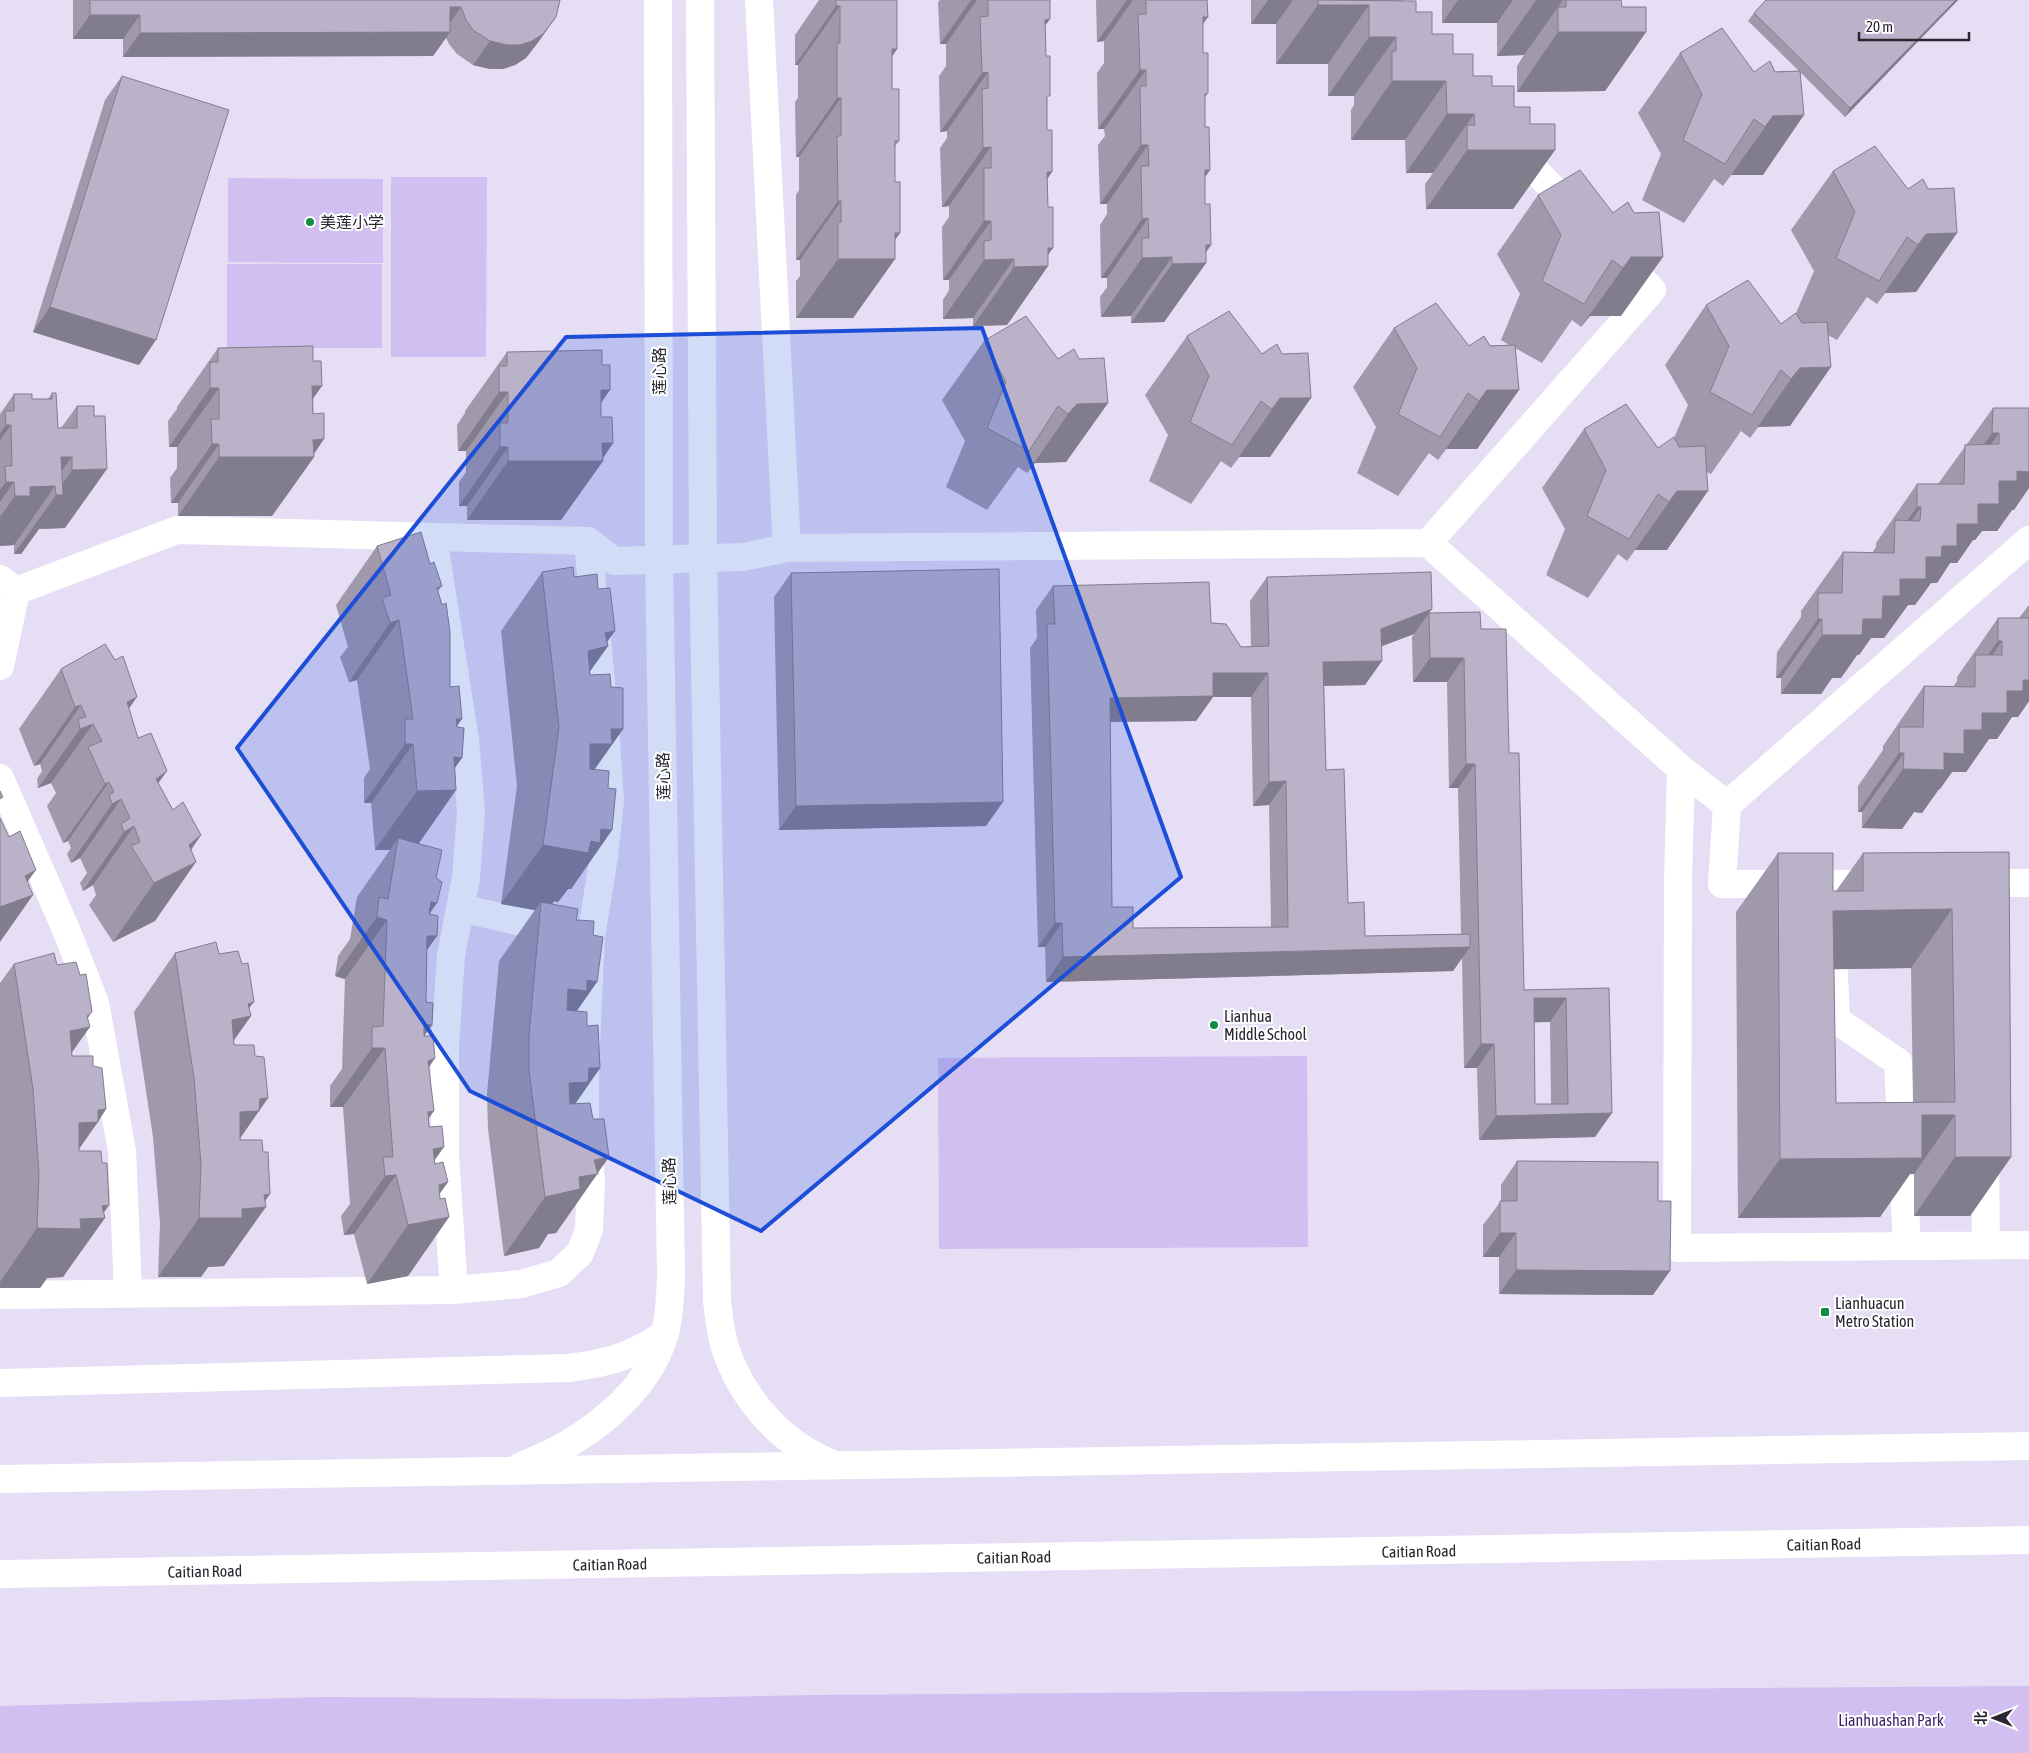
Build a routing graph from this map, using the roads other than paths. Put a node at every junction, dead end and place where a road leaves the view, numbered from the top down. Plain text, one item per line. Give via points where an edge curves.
1 (658, 0) edge
2 (700, 0) edge
3 (760, 0) edge
4 (1493, 127) edge
5 (433, 537) junction
6 (2029, 540) edge
7 (588, 541) junction
8 (1428, 543) junction
9 (787, 548) junction
10 (703, 558) junction
11 (659, 560) junction
12 (8, 585) edge
13 (0, 666) edge
14 (1681, 769) junction
15 (0, 778) edge
16 (1726, 805) junction
17 (1944, 883) edge
18 (1981, 883) junction
19 (2029, 883) edge
20 (1830, 884) junction
21 (1906, 884) edge
22 (460, 908) junction
23 (1982, 912) edge
24 (591, 937) junction
25 (1984, 1128) edge
26 (1986, 1245) junction
27 (2029, 1245) edge
28 (1906, 1246) junction
29 (454, 1290) junction
30 (128, 1294) junction
31 (0, 1295) edge
32 (665, 1334) junction
33 (0, 1383) edge
34 (2029, 1446) edge
35 (837, 1465) junction
36 (505, 1471) junction
37 (0, 1479) edge
38 (2029, 1540) edge
39 (0, 1574) edge

1 - 11 main road, 莲心路
2 - 10 main road
3 - 9 main road
4 - 8 main road via 1652,290
5 - 7 main road
5 - 12 main road via 177,530
5 - 22 main road via 464,740 471,812 466,878
6 - 16 main road
7 - 11 main road via 614,561
7 - 24 main road via 610,801
8 - 9 main road
8 - 14 main road
9 - 10 main road via 742,557
10 - 11 main road
10 - 35 main road via 715,1262 720,1323 724,1345 735,1372 755,1404 801,1448
11 - 32 main road, 莲心路 via 671,1276
12 - 13 main road
14 - 16 main road
14 - 28 main road via 1677,1248
15 - 30 main road via 95,1003 122,1151
16 - 20 main road via 1722,884
17 - 18 main road
18 - 19 main road
18 - 23 main road
20 - 21 main road
20 - 28 main road via 1836,1020 1898,1062
22 - 24 main road
22 - 29 main road via 451,956 445,1047 445,1156
24 - 29 main road via 584,1065 584,1122 591,1181 589,1230 580,1253 559,1273 521,1284
25 - 26 main road
26 - 27 main road
26 - 28 main road
29 - 30 main road
30 - 31 main road
32 - 33 main road via 625,1357 568,1368
32 - 36 main road, 莲心路 via 648,1370 600,1421 539,1459
34 - 35 main road
35 - 36 main road
36 - 37 main road
38 - 39 main road, Caitian Road

